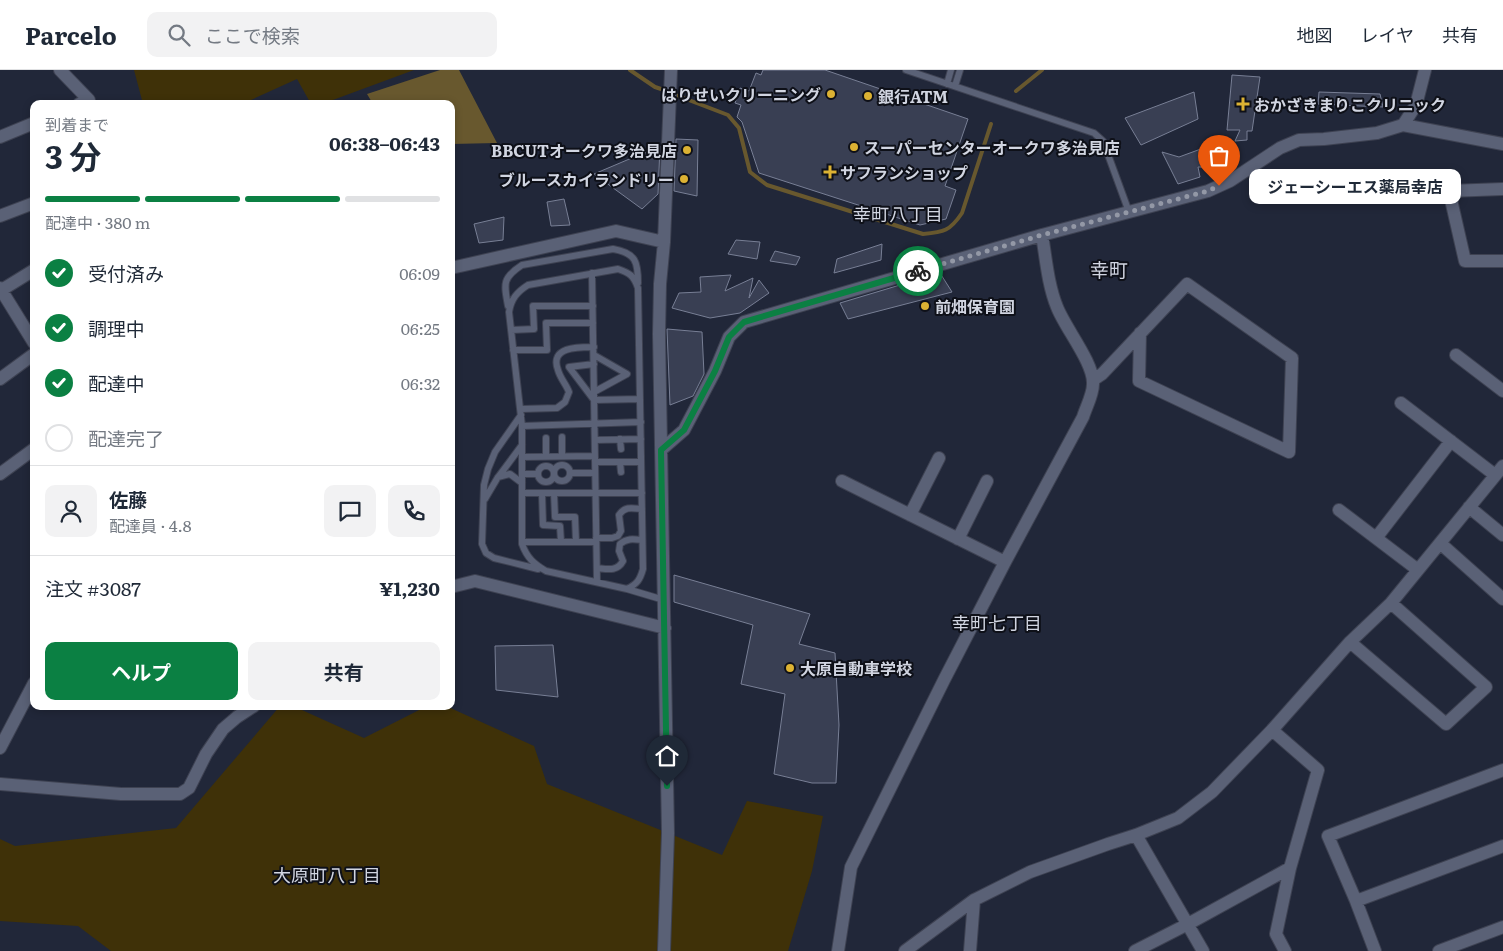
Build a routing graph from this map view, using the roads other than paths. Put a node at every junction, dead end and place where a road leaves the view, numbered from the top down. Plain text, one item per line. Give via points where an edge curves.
1 (60, 70) edge
2 (671, 70) edge
3 (906, 70) edge
4 (931, 70) edge
5 (951, 70) edge
6 (960, 70) edge
7 (1425, 70) edge
8 (928, 78) junction
9 (947, 84) junction
10 (955, 86) junction
11 (89, 100) edge
12 (30, 125) edge
13 (1403, 125) junction
14 (0, 136) edge
15 (1503, 144) edge
16 (1503, 189) edge
17 (30, 205) edge
18 (1129, 212) junction
19 (0, 216) edge
20 (1042, 235) junction
21 (664, 242) junction
22 (1503, 261) edge
23 (455, 267) edge
24 (30, 272) edge
25 (592, 273) junction
26 (638, 288) junction
27 (0, 290) edge
28 (593, 306) junction
29 (509, 312) junction
30 (594, 323) junction
31 (511, 330) junction
32 (1140, 333) junction
33 (30, 338) edge
34 (594, 347) junction
35 (513, 350) junction
36 (594, 355) junction
37 (1456, 355) dead end
38 (30, 357) edge
39 (594, 364) junction
40 (0, 380) edge
41 (1092, 380) junction
42 (1503, 391) edge
43 (594, 392) junction
44 (640, 399) junction
45 (594, 400) junction
46 (1401, 403) dead end
47 (521, 412) junction
48 (641, 422) junction
49 (595, 424) junction
50 (522, 426) junction
51 (562, 437) dead end
52 (546, 438) dead end
53 (620, 439) junction
54 (641, 439) junction
55 (595, 440) junction
56 (1451, 441) junction
57 (522, 444) junction
58 (621, 450) dead end
59 (661, 450) junction
60 (546, 456) junction
61 (562, 456) junction
62 (30, 457) edge
63 (522, 457) junction
64 (939, 458) dead end
65 (595, 459) junction
66 (620, 462) junction
67 (641, 462) junction
68 (1499, 470) edge
69 (621, 472) dead end
70 (571, 473) junction
71 (595, 473) junction
72 (0, 474) edge
73 (522, 474) junction
74 (538, 474) junction
75 (554, 474) junction
76 (498, 477) junction
77 (842, 481) dead end
78 (987, 482) dead end
79 (522, 483) junction
80 (522, 493) junction
81 (542, 493) junction
82 (554, 493) junction
83 (596, 493) junction
84 (642, 493) junction
85 (483, 502) junction
86 (1469, 507) junction
87 (642, 509) junction
88 (1339, 510) dead end
89 (910, 515) junction
90 (1503, 535) edge
91 (1376, 538) junction
92 (958, 539) junction
93 (596, 540) junction
94 (642, 540) junction
95 (522, 542) junction
96 (561, 542) junction
97 (576, 542) junction
98 (1440, 543) junction
99 (1005, 562) junction
100 (596, 568) junction
101 (1418, 570) junction
102 (546, 571) junction
103 (597, 582) junction
104 (455, 586) edge
105 (627, 589) junction
106 (665, 600) junction
107 (1503, 600) edge
108 (1391, 603) junction
109 (665, 628) junction
110 (1350, 642) junction
111 (30, 691) edge
112 (248, 710) edge
113 (1272, 730) junction
114 (0, 748) edge
115 (1503, 770) edge
116 (0, 784) edge
117 (1136, 835) junction
118 (1503, 846) edge
119 (1290, 868) junction
120 (974, 900) junction
121 (1356, 901) junction
122 (1188, 924) junction
123 (1503, 927) edge
124 (664, 951) edge
125 (838, 951) edge
126 (905, 951) edge
127 (970, 951) edge
128 (1135, 951) edge
129 (1203, 951) edge
130 (1286, 951) edge
131 (1375, 951) edge
132 (1439, 951) edge

1 - 11 street
2 - 21 street
3 - 8 lane
4 - 8 lane
5 - 9 lane
6 - 10 lane
7 - 13 street via 1416,105
8 - 9 lane
9 - 10 lane
10 - 18 lane via 1094,133 1103,141
12 - 14 street
13 - 15 street
13 - 18 street via 1377,133 1299,140 1208,191
16 - 22 street via 1449,191 1464,261
17 - 19 street
18 - 20 street
20 - 41 street via 1057,307 1090,369
20 - 59 street via 744,322 729,337 684,430
21 - 23 street via 616,231
21 - 59 street via 660,284
24 - 27 street
25 - 26 lane via 618,269 628,273
25 - 28 lane
25 - 29 lane via 528,285 511,301
26 - 29 lane via 638,270 632,255 613,249 522,265 507,280
26 - 44 lane
27 - 33 street
28 - 30 lane
28 - 31 lane via 533,306 534,329
29 - 31 lane
30 - 34 lane
30 - 35 lane via 546,323 547,350
31 - 35 lane
32 - 32 street via 1186,284 1292,358 1289,452 1139,381
32 - 41 street via 1102,374
34 - 36 lane
34 - 47 lane via 573,347 563,351 557,359 556,368 569,392 565,402 557,408
35 - 47 lane
36 - 39 lane
36 - 43 lane via 627,374
37 - 42 street
38 - 40 street
39 - 43 lane
39 - 45 lane via 569,367
41 - 99 street via 1083,417
43 - 45 lane
44 - 45 lane
44 - 48 lane
45 - 49 lane
46 - 56 street
47 - 50 lane
47 - 85 lane via 495,452 484,485
48 - 49 lane
48 - 54 lane
49 - 50 lane
49 - 55 lane
50 - 57 lane
51 - 61 lane
52 - 60 lane
53 - 54 lane
53 - 55 lane
53 - 58 lane
54 - 67 lane
55 - 65 lane
56 - 68 street
56 - 91 street
57 - 63 lane
57 - 76 lane
59 - 106 street
60 - 61 lane
60 - 63 lane
61 - 65 lane
62 - 72 street
63 - 73 lane
64 - 89 street
65 - 66 lane
65 - 71 lane
66 - 67 lane
66 - 69 lane
67 - 84 lane
68 - 86 street
70 - 71 lane
70 - 75 lane via 564,482 556,479
70 - 75 lane via 563,465 558,466
71 - 83 lane
73 - 74 lane
73 - 79 lane
74 - 75 lane via 545,482
74 - 75 lane via 540,467 545,466
76 - 79 lane via 510,474
76 - 85 lane
77 - 89 street
78 - 92 street
79 - 80 lane
80 - 81 lane
80 - 95 lane
81 - 82 lane
81 - 96 lane via 542,525 560,526
82 - 83 lane
82 - 97 lane via 555,517 575,517
83 - 84 lane
83 - 93 lane
84 - 87 lane
85 - 102 lane via 482,544 486,552 494,558
86 - 90 street
86 - 98 street
87 - 93 lane via 623,510 619,515 621,531 618,536
87 - 94 lane
88 - 91 street
89 - 92 street
91 - 101 street
92 - 99 street
93 - 97 lane
93 - 100 lane
94 - 100 lane via 629,539 620,544 623,562 620,566
94 - 105 lane via 640,579
95 - 96 lane
95 - 102 lane via 534,564
96 - 97 lane
98 - 101 street
98 - 107 street
99 - 125 street via 851,867
100 - 103 lane
101 - 108 street
102 - 103 lane
103 - 105 lane
104 - 109 street via 475,580
105 - 106 lane
106 - 109 street
108 - 110 street
108 - 110 street via 1486,687 1446,724
109 - 124 street via 668,833
110 - 113 street
111 - 114 street
112 - 116 street via 223,729 189,788 180,794 121,794
113 - 117 street via 1212,792 1178,818
113 - 119 street via 1318,770
115 - 121 street via 1328,836
117 - 120 street via 1030,872
117 - 122 street
118 - 121 street
119 - 122 street
119 - 130 street via 1276,934
120 - 126 street
120 - 127 street
121 - 131 street
122 - 128 street
122 - 129 street
123 - 132 street

